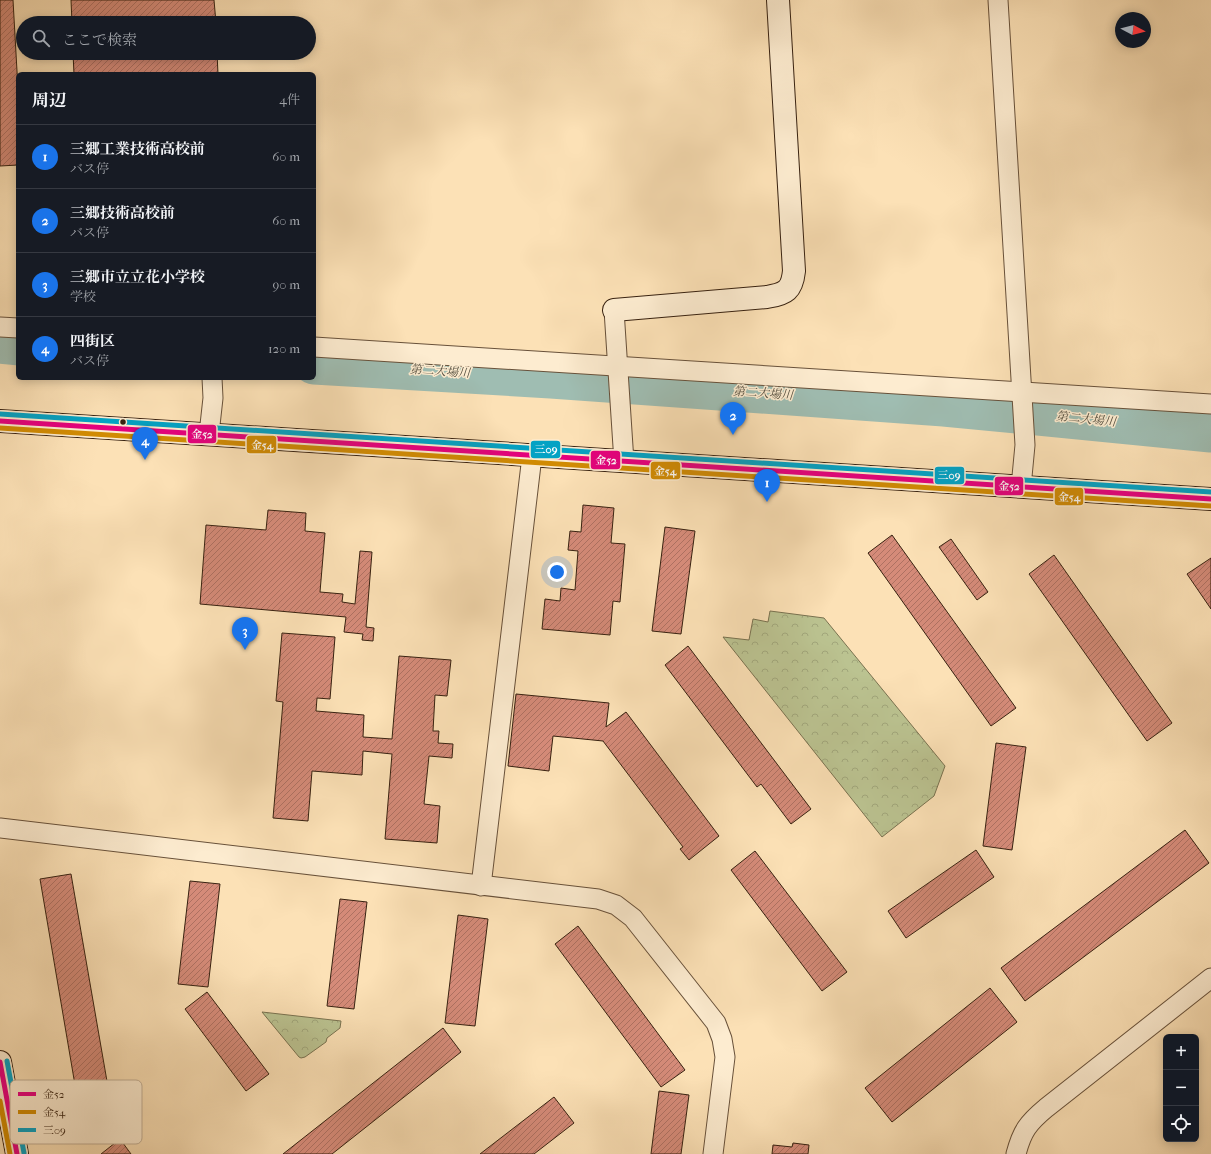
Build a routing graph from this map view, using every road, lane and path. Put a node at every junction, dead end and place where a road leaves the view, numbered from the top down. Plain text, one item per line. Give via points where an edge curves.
1 (778, 0) edge
2 (998, 0) edge
3 (614, 310) joint
4 (0, 327) edge
5 (16, 328) edge
6 (316, 347) edge
7 (619, 370) junction
8 (212, 380) edge
9 (1022, 392) junction
10 (1211, 404) edge
11 (0, 421) edge
12 (210, 434) junction
13 (532, 456) junction
14 (624, 462) junction
15 (1021, 487) junction
16 (1211, 499) edge
17 (0, 828) edge
18 (481, 886) junction
19 (1211, 978) edge
20 (0, 1062) edge
21 (10, 1116) edge
22 (15, 1144) edge
23 (17, 1154) edge
24 (713, 1154) edge
25 (1016, 1154) edge

1 - 3 street via 794,270 789,289 780,295 768,297
2 - 9 street
3 - 7 street
4 - 5 street
6 - 7 street
7 - 9 street
7 - 14 street
8 - 12 street
9 - 10 street
9 - 15 street via 1025,445
11 - 12 street
12 - 13 street
13 - 14 street
13 - 18 street
14 - 15 street
15 - 16 street
17 - 18 street
18 - 24 street via 598,899 616,905 633,918 716,1023 722,1039 725,1056
19 - 25 street via 1031,1121 1020,1139
20 - 21 street
22 - 23 street

